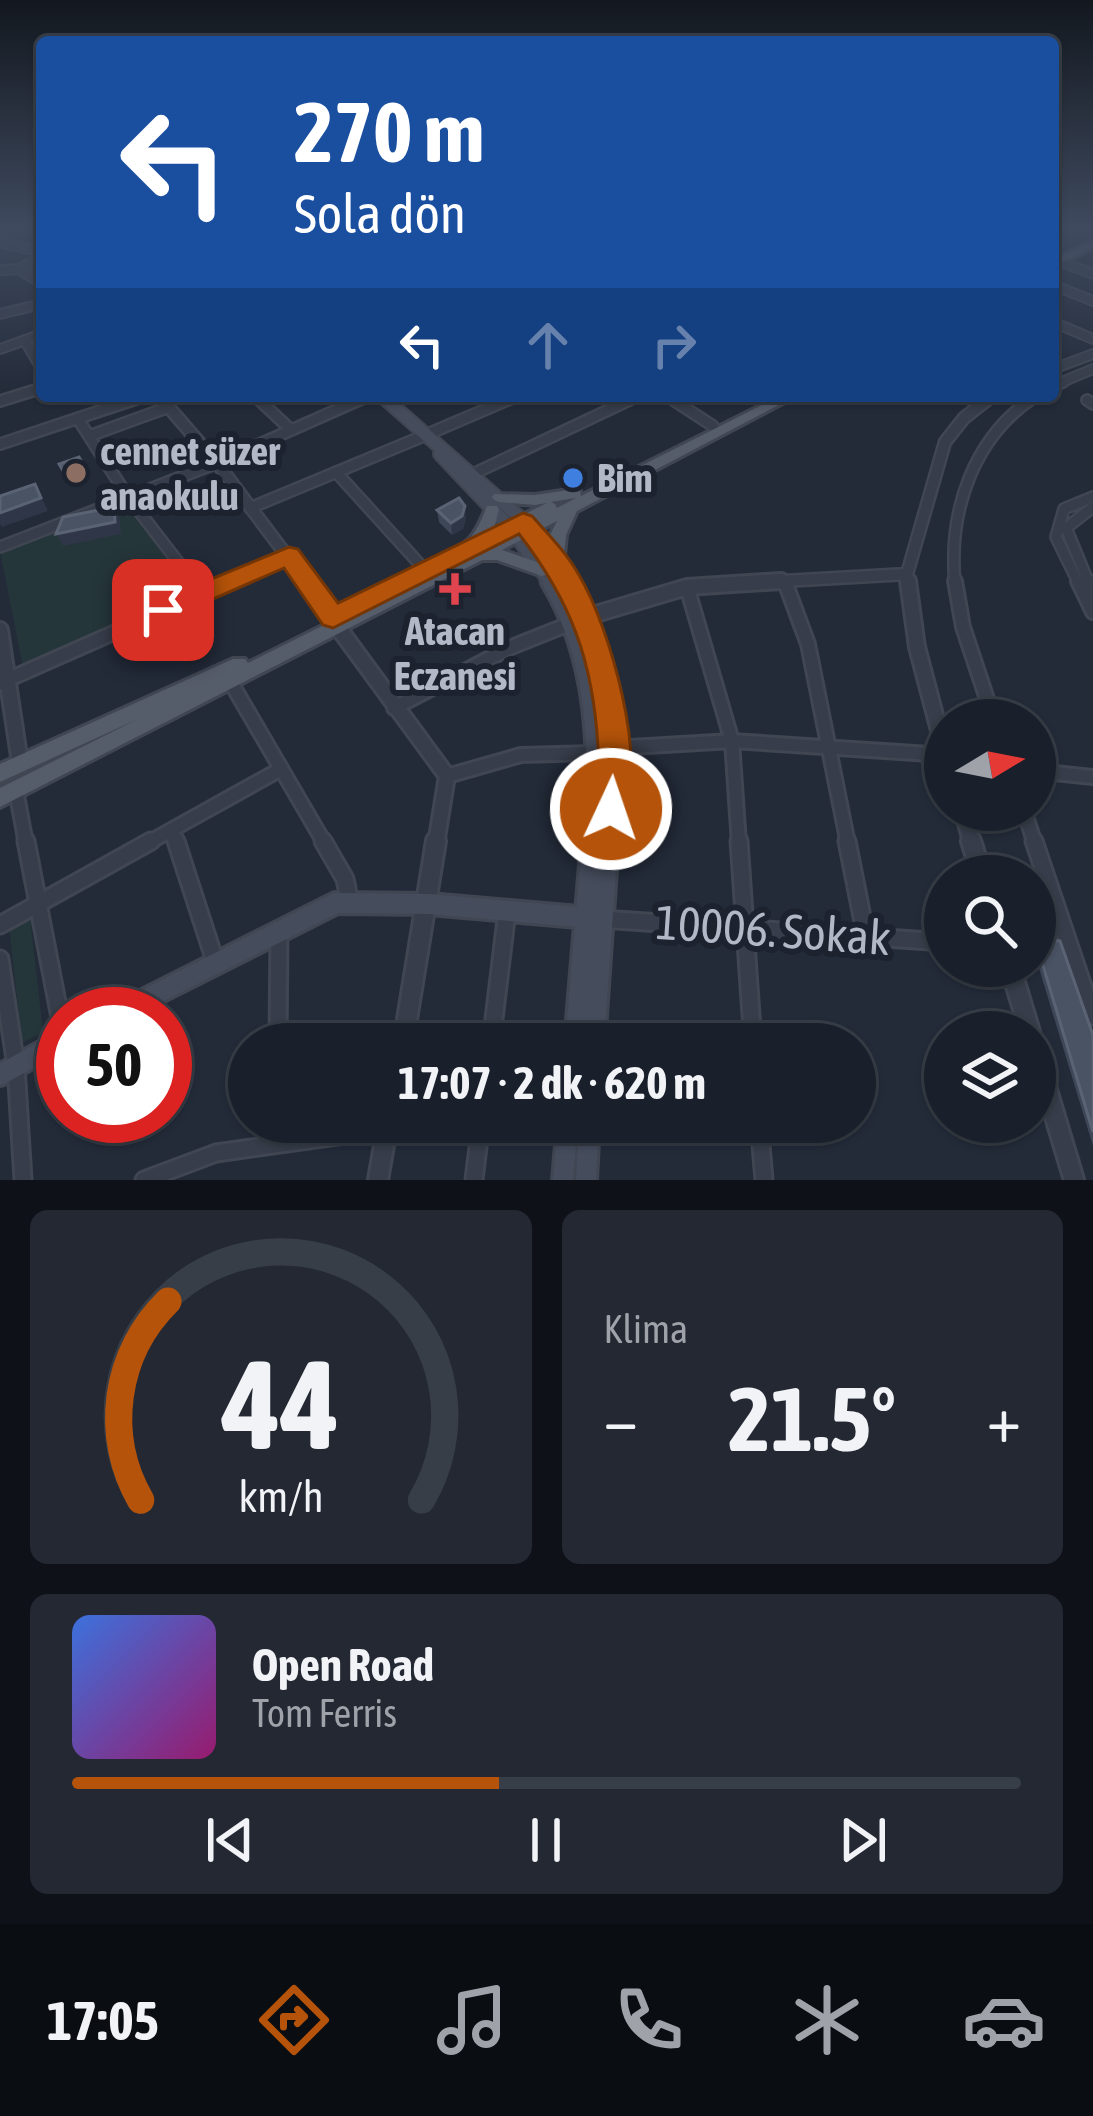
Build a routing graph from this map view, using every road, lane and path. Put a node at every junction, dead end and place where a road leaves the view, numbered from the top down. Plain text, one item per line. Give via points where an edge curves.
1 (1059, 287) edge
2 (1093, 301) edge
3 (36, 305) edge
4 (0, 314) edge
5 (1059, 325) edge
6 (36, 336) edge
7 (1093, 339) edge
8 (25, 340) junction
9 (0, 349) edge
10 (1093, 354) edge
11 (36, 359) edge
12 (1076, 360) junction
13 (1059, 367) edge
14 (1093, 370) edge
15 (1059, 384) edge
16 (36, 390) edge
17 (0, 401) edge
18 (128, 402) edge
19 (164, 402) edge
20 (261, 402) edge
21 (356, 402) edge
22 (378, 402) edge
23 (388, 402) edge
24 (478, 402) edge
25 (503, 402) edge
26 (625, 402) edge
27 (677, 402) edge
28 (758, 402) edge
29 (777, 402) edge
30 (984, 402) edge
31 (1027, 402) edge
32 (169, 407) junction
33 (487, 409) junction
34 (78, 419) junction
35 (713, 425) junction
36 (291, 430) junction
37 (89, 436) junction
38 (425, 436) junction
39 (0, 444) edge
40 (217, 463) junction
41 (336, 472) junction
42 (475, 473) junction
43 (128, 497) junction
44 (1093, 497) edge
45 (576, 498) junction
46 (495, 503) junction
47 (1093, 506) edge
48 (250, 508) junction
49 (519, 529) junction
50 (0, 548) edge
51 (475, 551) junction
52 (289, 556) junction
53 (549, 566) junction
54 (425, 570) junction
55 (907, 574) junction
56 (784, 582) junction
57 (686, 587) junction
58 (201, 592) junction
59 (1093, 593) edge
60 (1093, 612) edge
61 (580, 619) junction
62 (335, 622) junction
63 (0, 630) edge
64 (4, 681) edge
65 (230, 681) junction
66 (931, 699) edge
67 (987, 699) edge
68 (394, 708) junction
69 (732, 741) junction
70 (829, 745) junction
71 (614, 748) junction
72 (924, 752) edge
73 (594, 753) junction
74 (20, 763) junction
75 (281, 769) junction
76 (0, 773) edge
77 (1056, 773) edge
78 (447, 776) junction
79 (1093, 777) edge
80 (8, 794) edge
81 (172, 830) junction
82 (1031, 831) edge
83 (38, 903) junction
84 (350, 903) junction
85 (429, 904) junction
86 (507, 910) junction
87 (593, 918) junction
88 (0, 925) edge
89 (744, 928) junction
90 (279, 933) junction
91 (866, 937) junction
92 (924, 941) edge
93 (0, 959) edge
94 (216, 964) junction
95 (54, 987) edge
96 (170, 987) edge
97 (1093, 1016) edge
98 (278, 1023) edge
99 (407, 1023) edge
100 (494, 1023) edge
101 (578, 1023) edge
102 (594, 1023) edge
103 (751, 1023) edge
104 (36, 1053) edge
105 (8, 1070) edge
106 (1056, 1120) edge
107 (270, 1143) edge
108 (385, 1143) edge
109 (479, 1143) edge
110 (566, 1143) edge
111 (588, 1143) edge
112 (761, 1143) edge
113 (23, 1180) edge
114 (144, 1180) edge
115 (378, 1180) edge
116 (474, 1180) edge
117 (563, 1180) edge
118 (586, 1180) edge
119 (764, 1180) edge
120 (1074, 1180) edge

1 - 2 street
3 - 4 street
5 - 7 street
6 - 8 street
8 - 9 street
8 - 11 street
10 - 12 street
12 - 13 street
12 - 14 street
14 - 15 street
16 - 17 street
18 - 34 street
19 - 32 street
20 - 36 street
21 - 36 street
22 - 38 main road
23 - 38 main road
24 - 33 street
25 - 33 street
26 - 42 street
27 - 35 street
28 - 35 main road
29 - 45 main road
30 - 55 street via 945,442
31 - 67 street via 985,439 953,528 952,590
32 - 37 street
32 - 40 street
33 - 38 street
34 - 37 street
34 - 39 street
35 - 45 main road
36 - 40 street
37 - 43 street
38 - 41 street
38 - 42 main road
38 - 46 main road
40 - 43 street
40 - 48 street
41 - 48 street
41 - 54 street
42 - 46 main road
43 - 50 street
43 - 58 street
44 - 60 street via 1064,509 1056,530
45 - 46 main road
45 - 49 main road
45 - 53 main road
46 - 49 main road
46 - 51 main road
47 - 59 street via 1066,528
48 - 52 street
49 - 51 main road
49 - 53 main road
51 - 53 main road
51 - 54 main road
51 - 62 main road
52 - 58 street
52 - 62 street
53 - 61 main road
54 - 62 main road
55 - 56 street
55 - 66 street
56 - 57 street
56 - 70 street via 808,644
57 - 61 street
57 - 69 street
58 - 64 street
61 - 68 street
61 - 71 main road
61 - 73 main road
62 - 65 main road
62 - 68 street
62 - 74 main road
63 - 64 street
64 - 74 street
65 - 75 street
65 - 80 main road
68 - 78 street
69 - 70 street
69 - 71 street
69 - 89 street
70 - 72 street
70 - 91 street
71 - 87 main road
73 - 78 street via 521,755
73 - 87 main road
74 - 76 main road
75 - 81 street
75 - 84 street via 346,879
77 - 79 street
78 - 85 street
80 - 83 street
81 - 83 street
81 - 94 street
82 - 97 street
83 - 88 street
83 - 95 street
84 - 85 main road
84 - 90 main road
85 - 86 main road
85 - 99 street
86 - 87 main road
86 - 100 street
87 - 89 street, 10006. Sokak
87 - 101 main road
87 - 102 main road
89 - 91 street, 10006. Sokak
89 - 103 street
90 - 94 main road
90 - 98 street
91 - 92 street, 10006. Sokak
93 - 105 street
94 - 96 main road
104 - 105 main road
105 - 113 street
106 - 120 street
107 - 114 street
108 - 115 street
109 - 116 street
110 - 117 main road
111 - 118 main road
112 - 119 street

